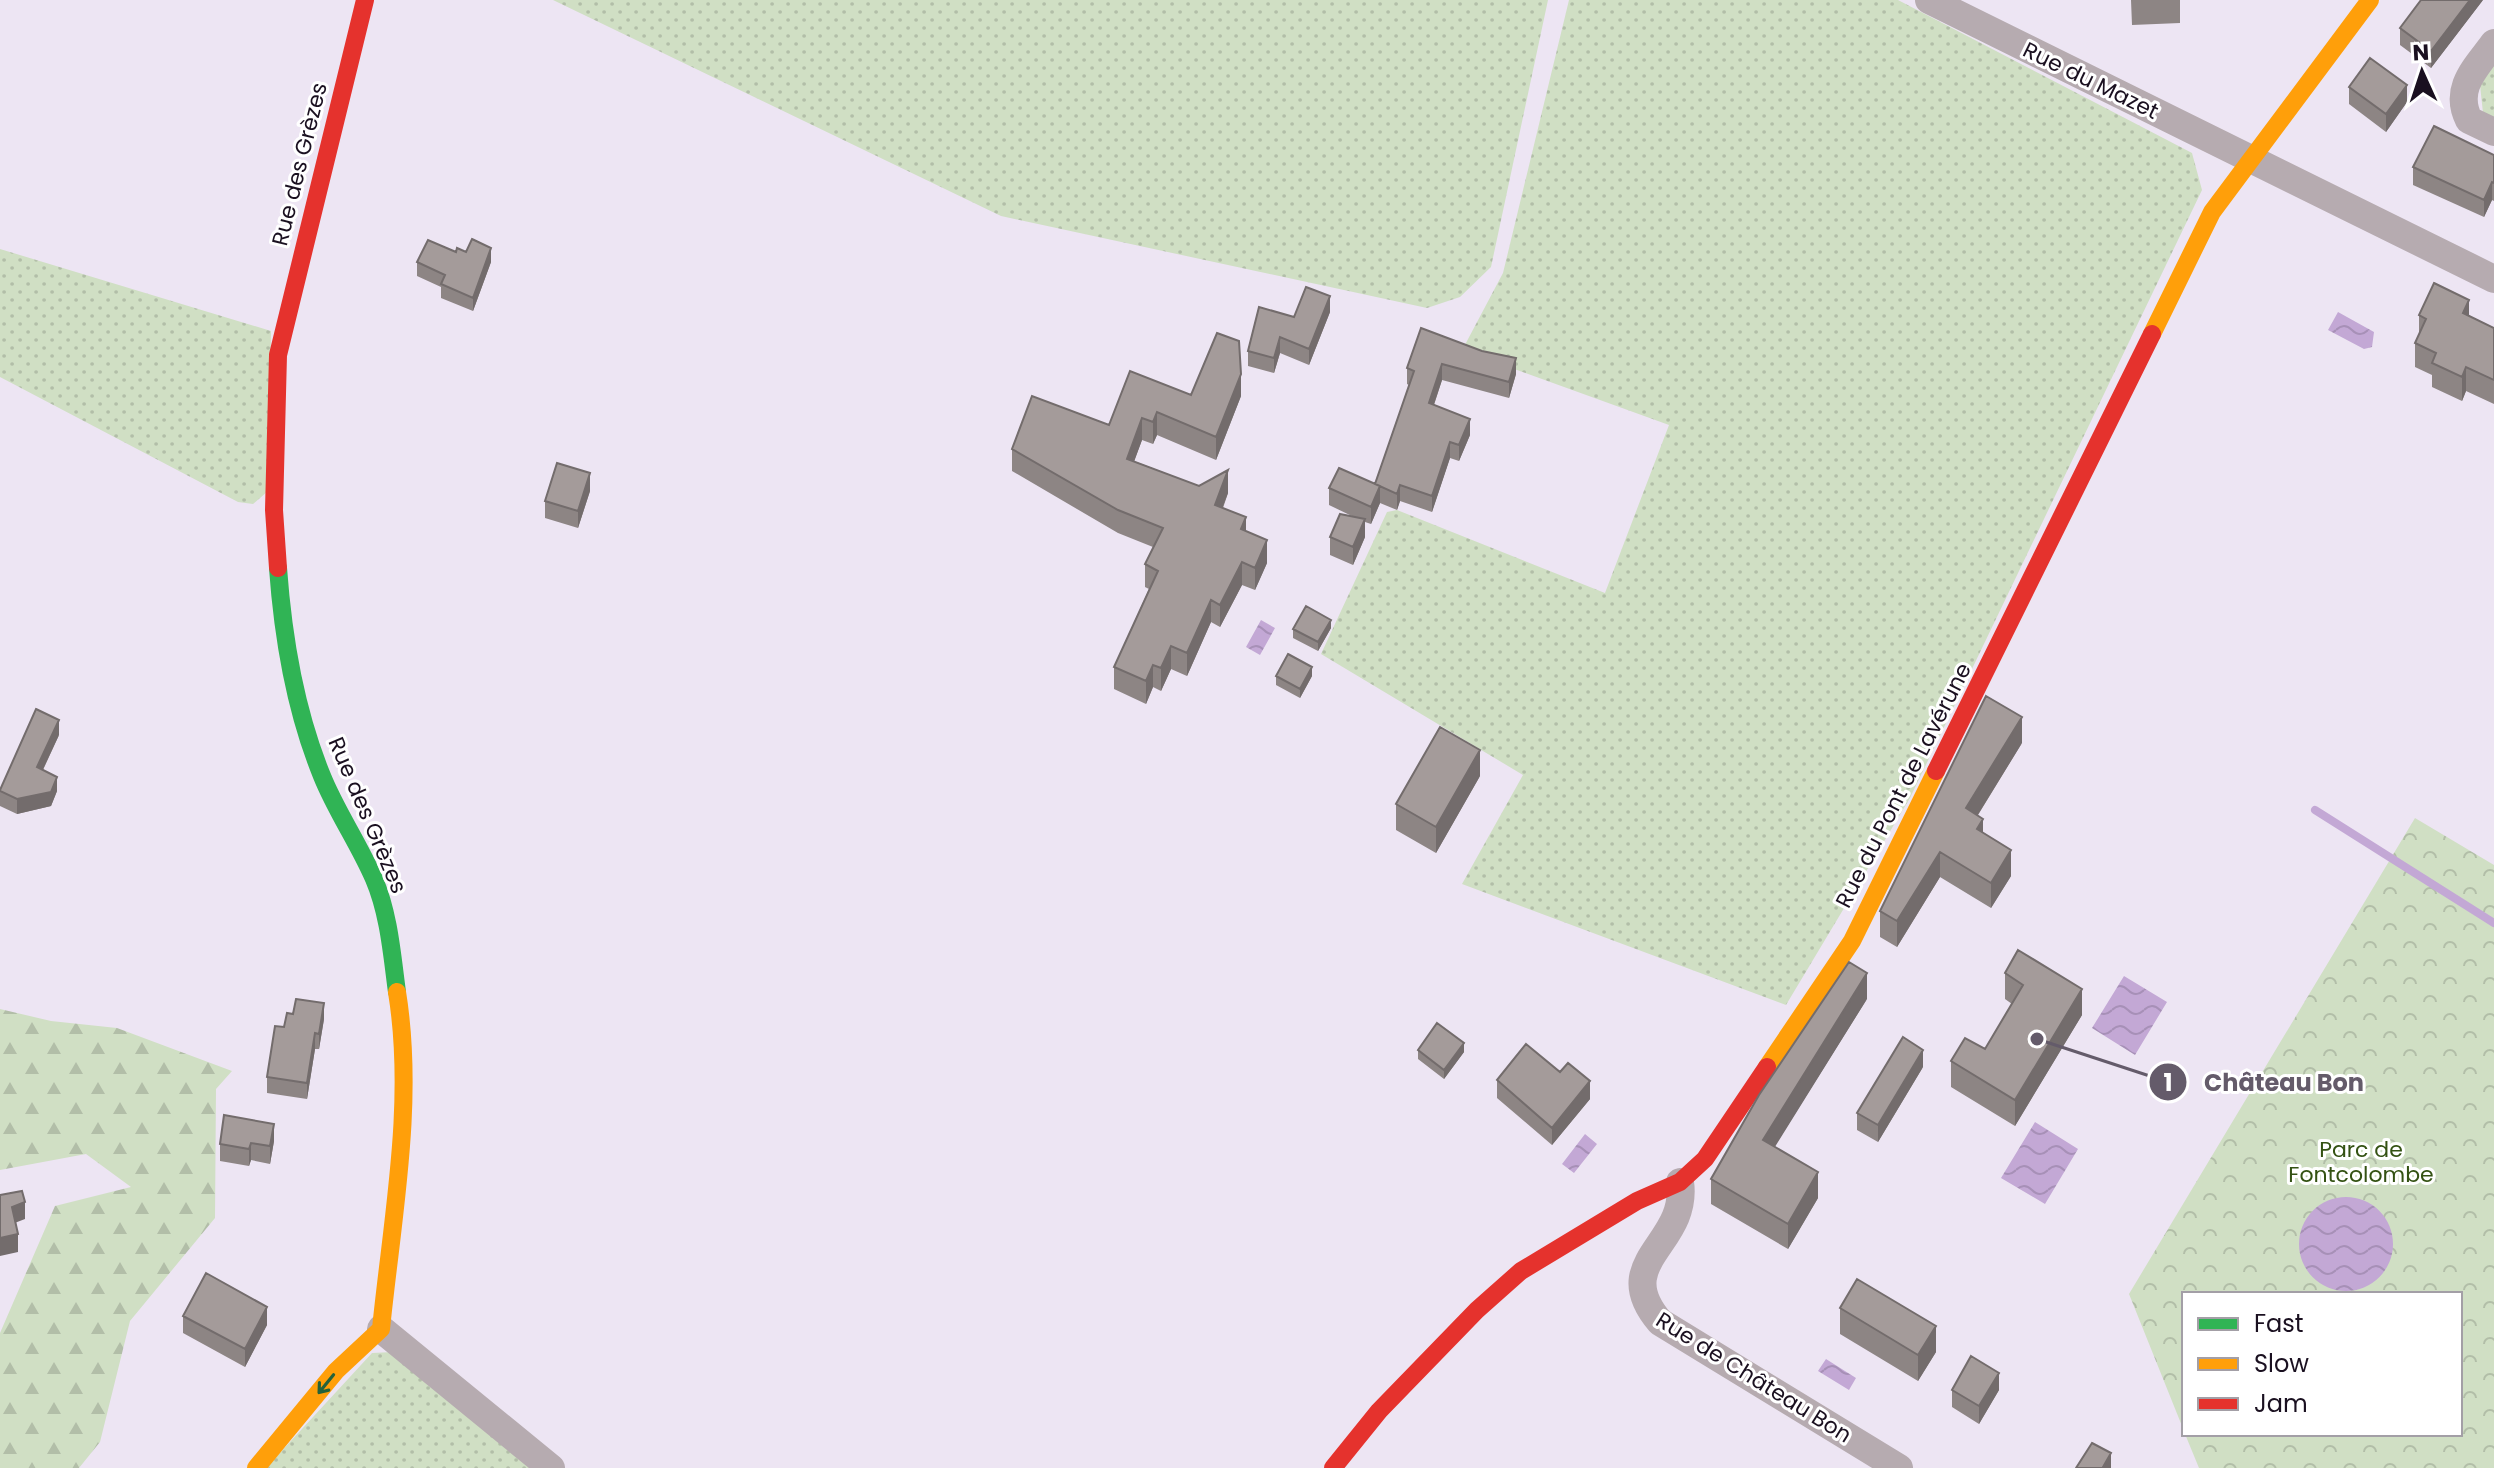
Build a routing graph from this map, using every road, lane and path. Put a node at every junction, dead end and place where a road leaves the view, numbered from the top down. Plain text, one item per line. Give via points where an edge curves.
1 (365, 0) edge
2 (1929, 0) edge
3 (2370, 0) edge
4 (2494, 43) edge
5 (2494, 132) edge
6 (2253, 160) junction
7 (2494, 279) edge
8 (1680, 1182) junction
9 (381, 1329) junction
10 (256, 1468) edge
11 (551, 1468) edge
12 (1333, 1468) edge
13 (1899, 1468) edge

1 - 9 street, Rue des Grèzes via 278,355 274,510 281,615 295,692 322,776 375,881 402,1021 402,1125
2 - 6 street, Rue du Mazet
3 - 6 street, Rue du Pont de Lavérune
4 - 5 street via 2466,80 2462,102 2469,120
6 - 7 street, Rue du Mazet
6 - 8 street, Rue du Pont de Lavérune via 2212,212 1852,941 1705,1159
8 - 12 street, Rue du Pont de Lavérune via 1637,1201 1521,1271 1379,1411
8 - 13 street, Rue de Château Bon via 1683,1199 1640,1280 1644,1304 1660,1322
9 -> 10 street via 336,1371
9 - 11 street

